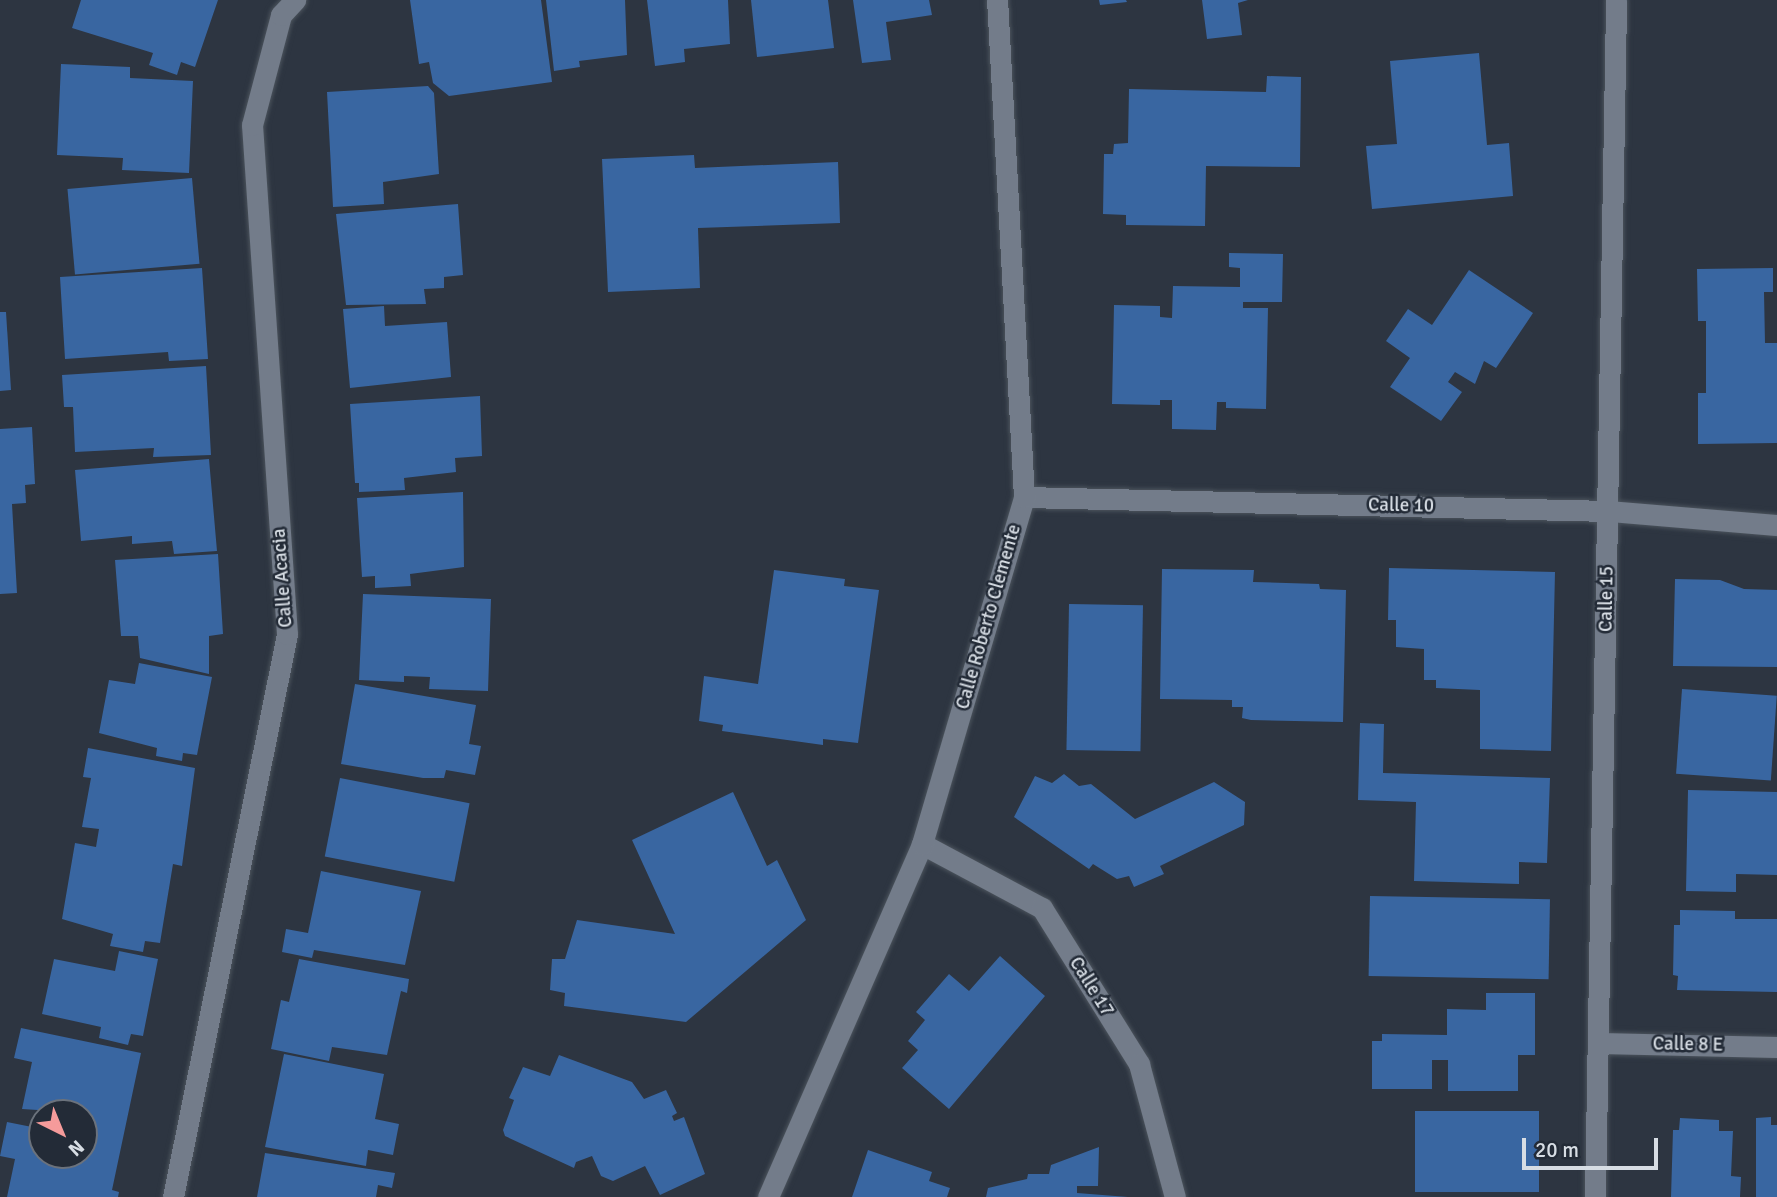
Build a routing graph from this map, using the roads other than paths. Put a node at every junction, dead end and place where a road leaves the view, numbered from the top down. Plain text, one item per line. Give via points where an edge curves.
1 (295, 0) edge
2 (997, 0) edge
3 (1615, 0) edge
4 (1024, 497) junction
5 (1609, 511) junction
6 (1777, 525) edge
7 (922, 844) junction
8 (1599, 1043) junction
9 (1777, 1047) edge
10 (173, 1197) edge
11 (768, 1197) edge
12 (1175, 1197) edge
13 (1595, 1197) edge

1 - 10 street, Calle Acacia via 281,15 253,125 287,634
2 - 4 street, Calle Roberto Clemente
3 - 5 street, Calle 15
4 - 5 street, Calle 10
4 - 7 street, Calle Roberto Clemente
5 - 6 street, Calle 10
5 - 8 street, Calle 15
7 - 11 street, Calle Roberto Clemente
7 - 12 street, Calle 17 via 1042,908 1139,1063
8 - 9 street, Calle 8 E
8 - 13 street, Calle 15

